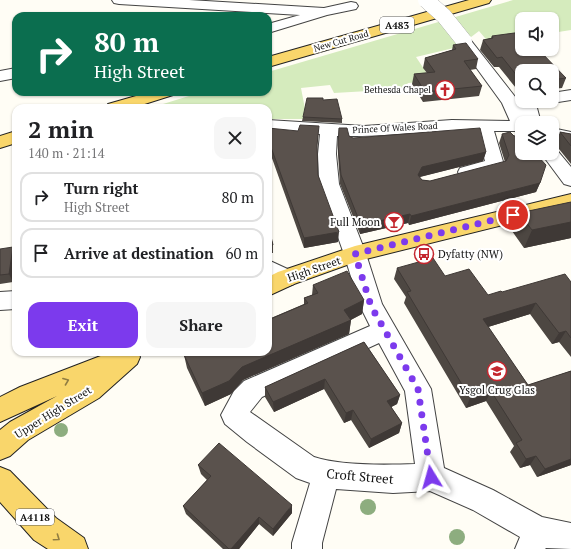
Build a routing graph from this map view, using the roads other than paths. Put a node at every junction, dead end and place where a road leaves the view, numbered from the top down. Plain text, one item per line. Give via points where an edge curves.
1 (119, 0) edge
2 (426, 0) edge
3 (484, 0) edge
4 (351, 6) dead end
5 (324, 12) junction
6 (272, 28) edge
7 (272, 61) edge
8 (12, 74) edge
9 (0, 76) edge
10 (571, 95) edge
11 (154, 96) edge
12 (559, 97) edge
13 (127, 104) edge
14 (516, 116) edge
15 (515, 124) edge
16 (272, 125) edge
17 (484, 125) junction
18 (329, 130) junction
19 (559, 135) edge
20 (12, 136) edge
21 (0, 138) edge
22 (12, 138) edge
23 (571, 138) edge
24 (0, 142) edge
25 (555, 160) edge
26 (449, 177) edge
27 (571, 180) edge
28 (571, 201) edge
29 (355, 254) junction
30 (274, 278) edge
31 (12, 300) edge
32 (0, 301) edge
33 (371, 336) dead end
34 (127, 356) edge
35 (130, 356) edge
36 (0, 391) edge
37 (30, 395) junction
38 (0, 410) edge
39 (0, 447) edge
40 (326, 475) junction
41 (431, 477) junction
42 (0, 481) edge
43 (571, 538) edge
44 (534, 540) edge
45 (73, 549) edge
46 (308, 549) edge

1 - 5 street
2 - 14 street, bridge via 444,16 464,41 510,102
3 - 7 main road, New Cut Road / A483
4 - 5 street
5 - 6 street
8 - 9 street
10 - 12 street
11 - 13 main road
15 - 17 street, Prince Of Wales Road
16 - 18 street, Prince Of Wales Road
17 - 18 street, Prince Of Wales Road via 364,131
17 - 26 street via 495,165
18 - 29 street via 330,184
19 - 23 street
20 - 21 main road
22 - 24 main road
25 - 27 street
28 - 29 main road, High Street
29 - 30 main road, High Street
29 - 41 street via 371,306 418,389
31 - 32 street
33 - 40 street, Croft Street via 253,389 243,398 234,415 306,468
37 -> 34 main road, Upper High Street
35 - 39 main road, Upper High Street via 90,390 19,431
36 - 37 main road
37 - 38 main road, Upper High Street
40 - 41 street, Croft Street via 394,479
40 - 46 street via 307,543
41 - 44 street, Croft Street via 483,500
42 -> 45 main road, A4118 via 45,529
43 - 44 street, Croft Street

